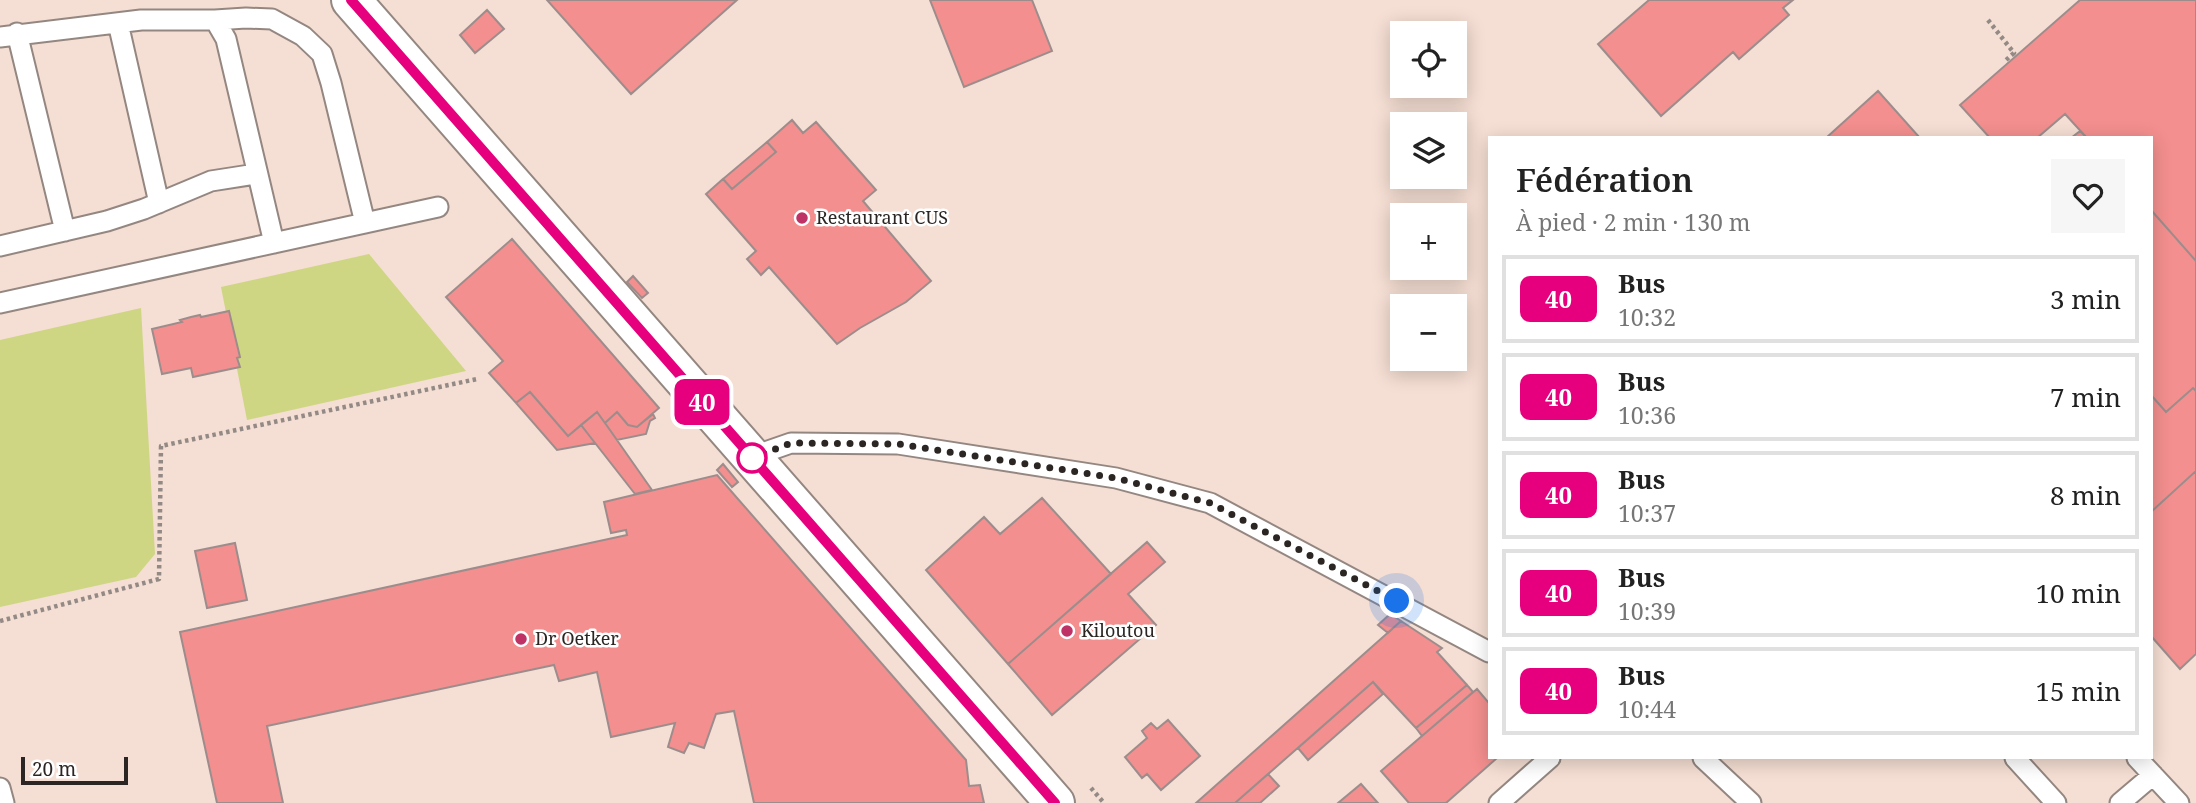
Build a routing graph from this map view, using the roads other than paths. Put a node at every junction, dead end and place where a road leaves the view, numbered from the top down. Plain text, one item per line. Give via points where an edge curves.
1 (351, 0) edge
2 (215, 20) junction
3 (118, 23) junction
4 (9, 35) edge
5 (256, 174) junction
6 (159, 203) junction
7 (438, 207) dead end
8 (365, 223) junction
9 (65, 231) junction
10 (274, 243) junction
11 (0, 246) edge
12 (0, 303) edge
13 (751, 457) junction
14 (1488, 651) edge
15 (1549, 759) edge
16 (1704, 759) edge
17 (2016, 759) edge
18 (2138, 759) edge
19 (2153, 775) junction
20 (0, 788) edge
21 (4, 803) edge
22 (1055, 803) edge
23 (1499, 803) edge
24 (1751, 803) edge
25 (2056, 803) edge
26 (2120, 803) edge
27 (2179, 803) edge

1 - 13 street
2 - 3 lane
2 - 5 lane via 226,40
2 - 8 lane via 272,19 303,36 322,54
3 - 4 lane
3 - 6 lane
4 - 9 lane
5 - 6 lane via 211,181
5 - 10 lane
6 - 9 lane
7 - 8 lane
8 - 10 lane
9 - 11 lane
10 - 12 lane
13 - 14 lane via 791,443 898,444 1116,478 1210,503
13 - 22 street
15 - 23 lane
16 - 24 lane
17 - 25 lane
18 - 19 lane
19 - 26 lane
19 - 27 lane
20 - 21 lane

